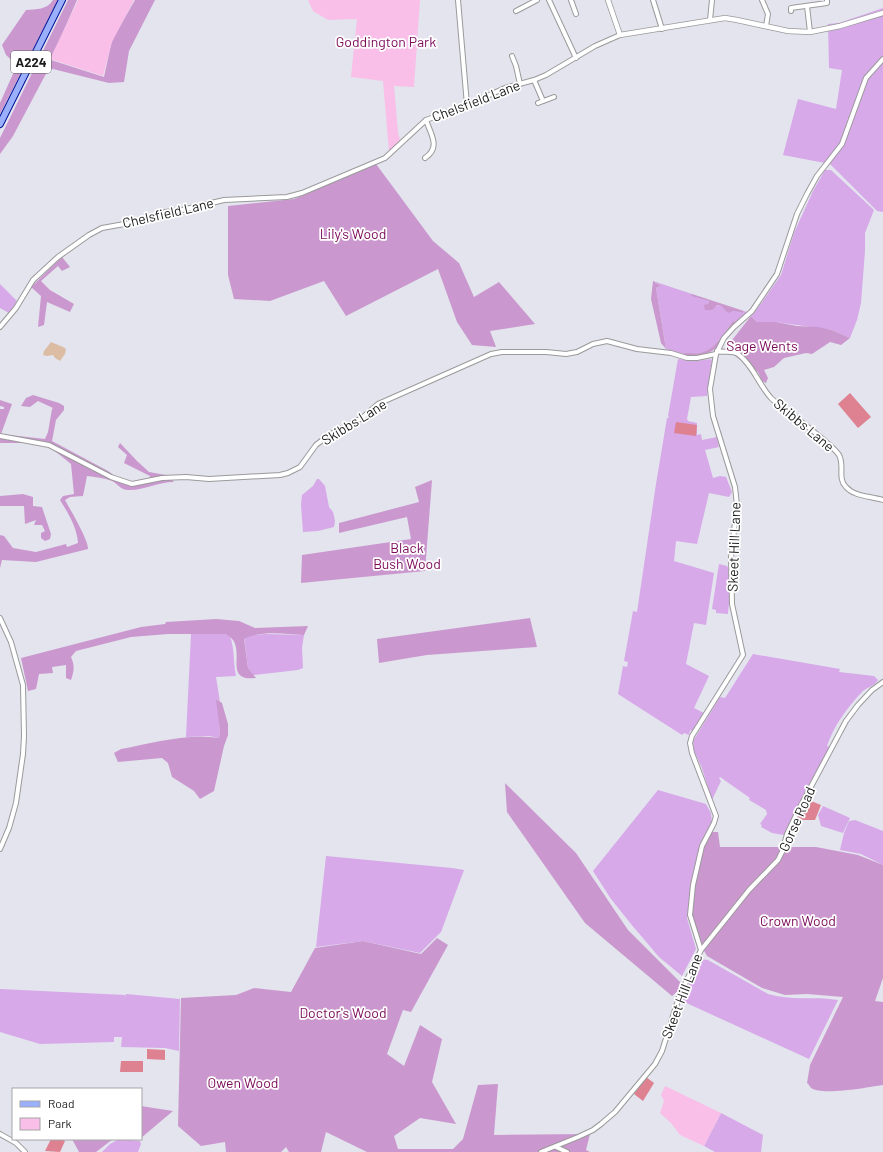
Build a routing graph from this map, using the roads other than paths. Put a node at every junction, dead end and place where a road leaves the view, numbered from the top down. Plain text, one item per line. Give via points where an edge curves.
1 (62, 0) edge
2 (458, 0) edge
3 (537, 0) edge
4 (549, 0) edge
5 (571, 0) edge
6 (608, 0) edge
7 (653, 0) edge
8 (712, 0) edge
9 (762, 0) edge
10 (827, 0) edge
11 (807, 6) junction
12 (516, 11) dead end
13 (791, 11) dead end
14 (883, 13) edge
15 (576, 14) dead end
16 (710, 20) junction
17 (766, 26) junction
18 (662, 29) junction
19 (810, 32) junction
20 (620, 35) junction
21 (512, 56) dead end
22 (576, 58) junction
23 (883, 59) edge
24 (534, 80) junction
25 (520, 84) junction
26 (554, 97) dead end
27 (542, 101) junction
28 (538, 103) dead end
29 (467, 105) junction
30 (426, 120) junction
31 (0, 124) edge
32 (424, 158) dead end
33 (0, 327) edge
34 (716, 353) junction
35 (0, 436) edge
36 (883, 500) edge
37 (0, 618) edge
38 (883, 682) edge
39 (0, 849) edge
40 (701, 950) junction
41 (0, 1134) edge
42 (556, 1147) junction
43 (25, 1152) edge
44 (541, 1152) edge
45 (567, 1152) edge

1 - 31 main road, A224
2 - 29 street
3 - 12 street
4 - 22 street
5 - 15 street
6 - 20 street
7 - 18 street
8 - 16 street
9 - 17 street via 768,14
10 - 11 street via 827,3
11 - 13 street via 791,8
11 - 19 street
14 - 19 street, Chelsfield Lane
16 - 17 street, Chelsfield Lane via 725,18
16 - 18 street, Chelsfield Lane
17 - 19 street, Chelsfield Lane
18 - 20 street, Chelsfield Lane
20 - 22 street, Chelsfield Lane
21 - 25 street
22 - 24 street, Chelsfield Lane
23 - 34 street, Skeet Hill Lane via 866,78 842,144 828,161 797,214 777,274 757,305 724,338
24 - 25 street, Chelsfield Lane
24 - 27 street
25 - 29 street, Chelsfield Lane
26 - 27 street
27 - 28 street
29 - 30 street, Chelsfield Lane
30 - 32 street via 434,148 431,154
30 - 33 street, Chelsfield Lane via 385,158 302,193 286,197 224,200 102,228 58,257 34,280
34 - 35 street, Skibbs Lane via 687,358 607,341 566,354 491,354 378,404 362,418 329,435 316,445 300,467 271,477 162,478 132,484 111,477 49,445
34 - 36 street, Skibbs Lane via 737,353 770,398 834,449 841,461 840,476 846,487 852,492
34 - 40 street, Skeet Hill Lane via 710,394 713,416 735,487 731,557 732,604 743,655 690,743 716,816 702,846 693,885 690,915
37 - 39 street via 11,642 22,685 24,736 16,803
38 - 40 street, Gorse Road via 872,690 846,721 798,811 778,860 749,890
40 - 42 street, Skeet Hill Lane via 679,997 662,1051 655,1064 615,1112 601,1124
41 - 43 street via 16,1143
42 - 44 street, Skeet Hill Lane
42 - 45 street

